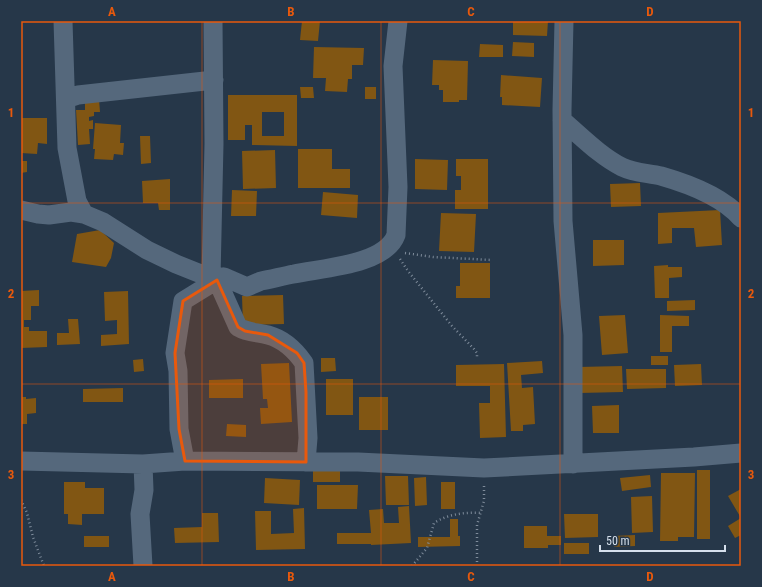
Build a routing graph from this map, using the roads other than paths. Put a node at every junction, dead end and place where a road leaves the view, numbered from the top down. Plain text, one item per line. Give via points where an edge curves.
1 (64, 21) edge
2 (213, 21) edge
3 (398, 21) edge
4 (564, 21) edge
5 (214, 80) junction
6 (66, 98) junction
7 (562, 120) junction
8 (21, 210) edge
9 (84, 214) junction
10 (741, 218) edge
11 (217, 279) junction
12 (741, 452) edge
13 (21, 461) edge
14 (185, 461) junction
15 (306, 462) junction
16 (144, 464) junction
17 (573, 464) junction
18 (143, 566) edge

1 - 6 street
2 - 5 street
3 - 11 street via 394,66 398,187 396,235 390,251 358,262 261,281 247,287
4 - 7 street
5 - 6 street
5 - 11 street
6 - 9 street via 67,148 77,201
7 - 10 street via 609,159 624,168 661,176 714,196
7 - 17 street via 563,221 573,335
8 - 9 street via 48,215 71,212
9 - 11 street via 103,222 147,250
11 - 14 street via 182,301 175,353 178,371 179,429
11 - 15 street via 238,327 245,331 268,335 289,346 304,363 308,438
12 - 17 street
13 - 16 street
14 - 15 street
14 - 16 street
15 - 17 street via 484,468
16 - 18 street via 144,490 140,514

